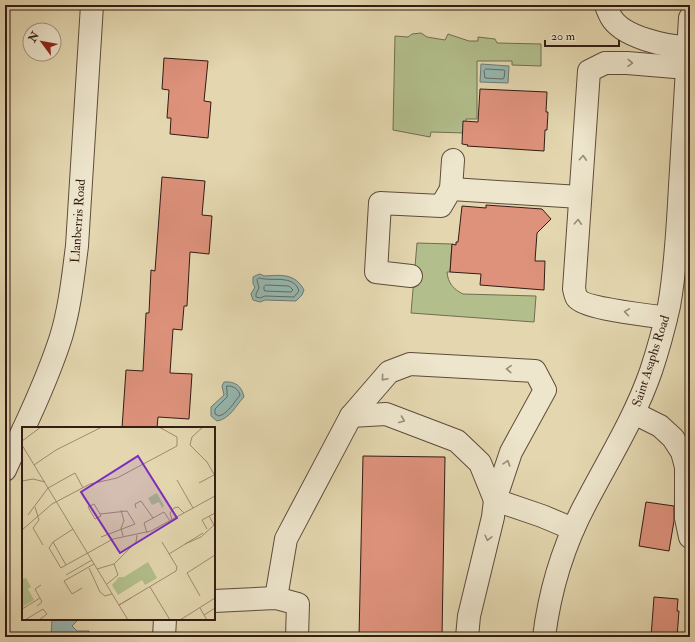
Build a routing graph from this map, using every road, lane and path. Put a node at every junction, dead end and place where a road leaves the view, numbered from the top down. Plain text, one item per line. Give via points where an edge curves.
1 (92, 5) edge
2 (606, 5) edge
3 (690, 18) edge
4 (688, 58) junction
5 (453, 160) dead end
6 (451, 189) junction
7 (580, 197) junction
8 (411, 276) dead end
9 (666, 318) junction
10 (634, 413) junction
11 (351, 416) junction
12 (25, 427) edge
13 (22, 433) edge
14 (5, 470) edge
15 (496, 500) junction
16 (573, 529) junction
17 (690, 536) edge
18 (276, 598) junction
19 (215, 601) edge
20 (165, 620) edge
21 (164, 637) edge
22 (296, 637) edge
23 (468, 637) edge
24 (544, 637) edge

1 - 12 street, Llanberris Road via 73,280 56,350
2 - 4 street via 611,18 621,28 674,47
3 - 4 street, Saint Asaphs Road
7 -> 4 street via 589,71 605,63
4 - 9 street, Saint Asaphs Road via 674,269
5 - 6 street
6 - 7 street
6 - 8 street via 441,206 380,203 376,272
9 -> 7 street via 585,304 577,298 574,289
9 - 10 street, Saint Asaphs Road via 650,372
10 - 16 street, Saint Asaphs Road
10 - 17 street via 660,426 673,438 682,452 686,467 686,518
11 -> 15 street via 386,414 457,441 480,463
15 -> 11 street via 511,452 546,390 535,371 410,364 389,372
11 - 18 street via 286,539
13 - 14 street, Llanberris Road
15 - 16 street
15 -> 23 street via 469,616
16 - 24 street, Saint Asaphs Road via 561,560
18 - 19 street
18 - 22 street via 298,604
20 - 21 street

